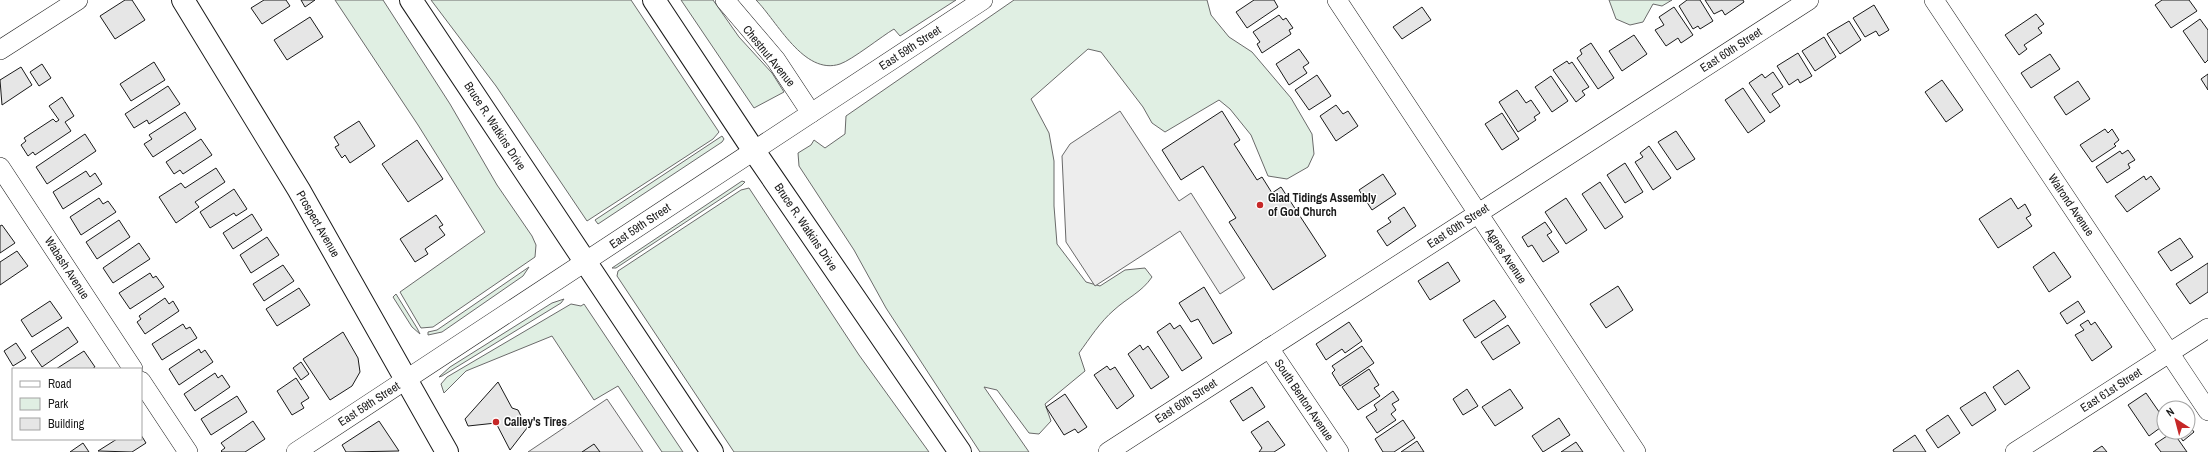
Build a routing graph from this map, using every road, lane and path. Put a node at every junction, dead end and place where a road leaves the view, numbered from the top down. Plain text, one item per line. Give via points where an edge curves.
1 (78, 0) edge
2 (183, 0) edge
3 (411, 0) edge
4 (654, 0) edge
5 (725, 0) edge
6 (983, 0) edge
7 (1337, 0) edge
8 (1809, 0) edge
9 (1934, 0) edge
10 (0, 50) edge
11 (811, 113) junction
12 (754, 151) junction
13 (0, 167) edge
14 (1478, 213) junction
15 (585, 263) junction
16 (2208, 328) edge
17 (1269, 348) junction
18 (2169, 353) junction
19 (132, 368) edge
20 (407, 379) junction
21 (142, 383) edge
22 (2208, 411) edge
23 (188, 452) edge
24 (296, 452) edge
25 (447, 452) edge
26 (712, 452) edge
27 (960, 452) edge
28 (1108, 452) edge
29 (1338, 452) edge
30 (1636, 452) edge
31 (2015, 452) edge

1 - 10 street
2 - 20 main road, Prospect Avenue via 299,190
3 - 15 main road, Bruce R. Watkins Drive
4 - 12 main road, Bruce R. Watkins Drive
5 - 11 street, Chestnut Avenue via 776,60
6 - 11 street, East 59th Street
7 - 14 street, Agnes Avenue
8 - 14 street, East 60th Street
9 - 18 street, Walrond Avenue
11 - 12 street, East 59th Street
12 - 15 street, East 59th Street
12 - 27 main road, Bruce R. Watkins Drive
13 - 19 street, Wabash Avenue
14 - 17 street, East 60th Street
14 - 30 street, Agnes Avenue
15 - 20 street, East 59th Street
15 - 26 main road, Bruce R. Watkins Drive
16 - 18 street, East 61st Street
17 - 28 street, East 60th Street
17 - 29 street, South Benton Avenue
18 - 22 street, Walrond Avenue
18 - 31 street, East 61st Street
20 - 24 street, East 59th Street
20 - 25 main road, Prospect Avenue
21 - 23 street

